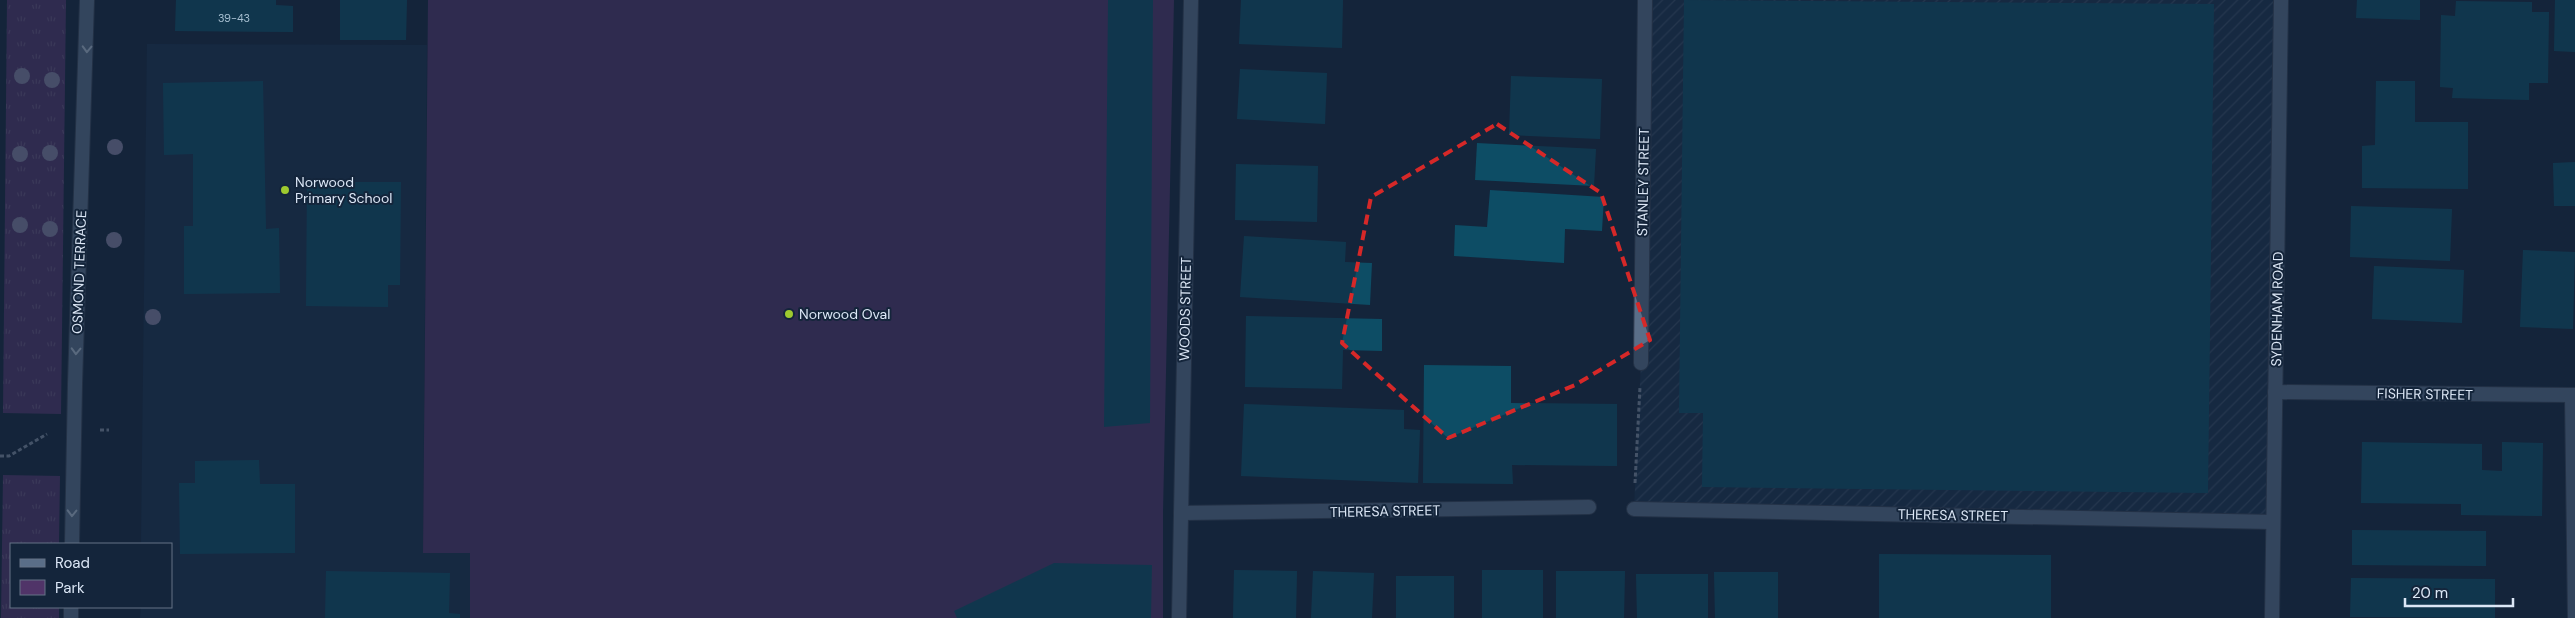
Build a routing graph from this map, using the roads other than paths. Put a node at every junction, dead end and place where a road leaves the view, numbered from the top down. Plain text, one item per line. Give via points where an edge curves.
1 (87, 0) edge
2 (1645, 0) edge
3 (2281, 0) edge
4 (1191, 7) edge
5 (1641, 363) road end
6 (2275, 392) junction
7 (2574, 395) edge
8 (1589, 508) dead end
9 (1634, 509) road end
10 (1181, 513) junction
11 (2273, 522) junction
12 (72, 543) edge
13 (1178, 618) edge
14 (2272, 618) edge
15 (2574, 618) edge

1 -> 12 street, OSMOND TERRACE
2 - 5 street, STANLEY STREET
3 - 6 street, SYDENHAM ROAD
4 - 10 street, WOODS STREET
6 - 7 street, FISHER STREET
6 - 11 street, SYDENHAM ROAD
7 - 15 street
8 - 10 street, THERESA STREET
9 - 11 street, THERESA STREET
10 - 13 street, WOODS STREET
11 - 14 street, SYDENHAM ROAD

